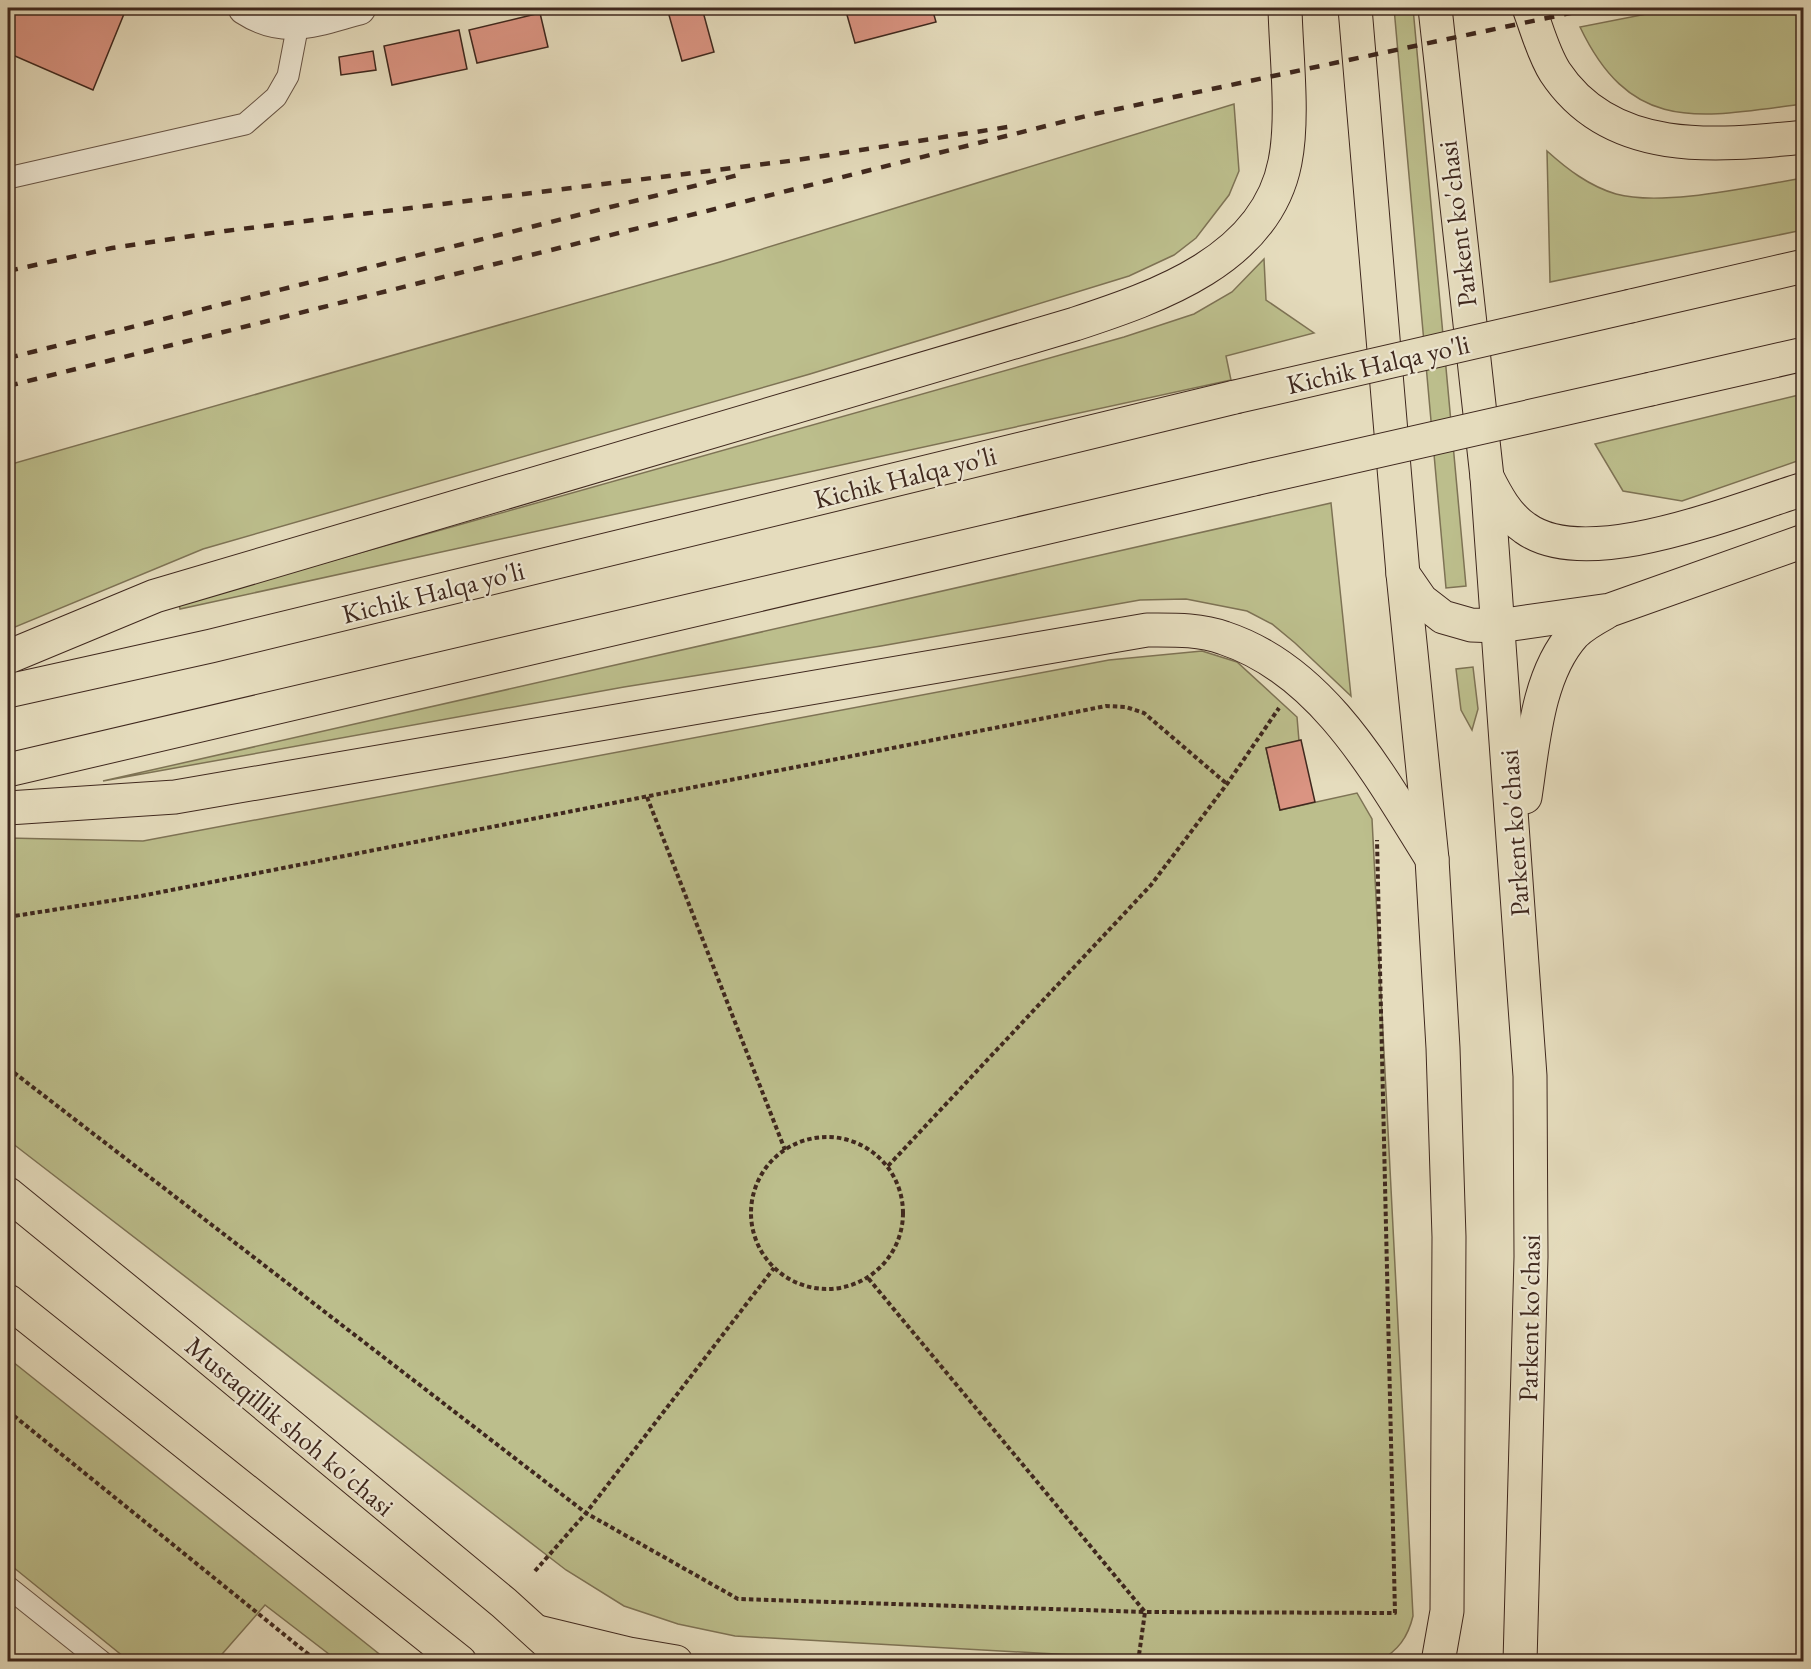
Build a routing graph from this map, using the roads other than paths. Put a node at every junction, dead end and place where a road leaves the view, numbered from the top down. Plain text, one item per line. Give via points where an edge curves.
1 (245, 8) edge
2 (359, 8) edge
3 (1285, 8) edge
4 (1354, 8) edge
5 (1435, 8) edge
6 (1529, 8) edge
7 (298, 24) junction
8 (1803, 137) edge
9 (8, 178) edge
10 (1803, 266) edge
11 (1803, 354) edge
12 (1486, 477) junction
13 (1803, 489) edge
14 (1803, 541) edge
15 (1403, 574) junction
16 (1610, 610) junction
17 (1498, 626) junction
18 (8, 657) edge
19 (8, 691) edge
20 (8, 770) edge
21 (8, 808) edge
22 (1516, 855) junction
23 (1432, 859) junction
24 (8, 1194) edge
25 (8, 1301) edge
26 (8, 1587) edge
27 (535, 1631) junction
28 (102, 1662) edge
29 (460, 1662) edge
30 (569, 1662) edge
31 (676, 1662) edge
32 (1438, 1662) edge
33 (1520, 1662) edge

1 - 7 street via 263,19
2 - 7 street
3 - 18 main road via 1287,146 1282,177 1264,211 1239,241 1210,267 1178,286 1075,324 155,596
4 - 15 main road
5 - 12 main road, Parkent ko'chasi
6 - 8 main road via 1549,61 1562,81 1587,107 1617,125 1646,136 1696,144
7 - 9 lane via 288,76 276,97 245,124
10 - 19 main road, Kichik Halqa yo'li, bridge via 1234,396 211,646
11 - 20 main road, bridge
12 - 13 main road via 1524,528 1548,540 1586,546 1652,536
12 - 17 main road, Parkent ko'chasi
14 - 16 main road
15 - 17 main road via 1421,600 1443,617 1463,624
15 - 23 main road
16 - 17 main road
16 - 22 main road via 1575,634 1555,664 1531,756
17 - 22 main road, Parkent ko'chasi
21 - 23 main road via 175,797 1147,630 1192,631 1223,638 1259,653 1297,680 1367,756
22 - 33 main road, Parkent ko'chasi via 1532,1166
23 - 32 main road via 1449,1238 1448,1611
24 - 27 main road, Mustaqillik shoh ko'chasi
25 - 29 main road
26 - 28 lane
27 - 30 main road, Mustaqillik shoh ko'chasi
27 - 31 main road

